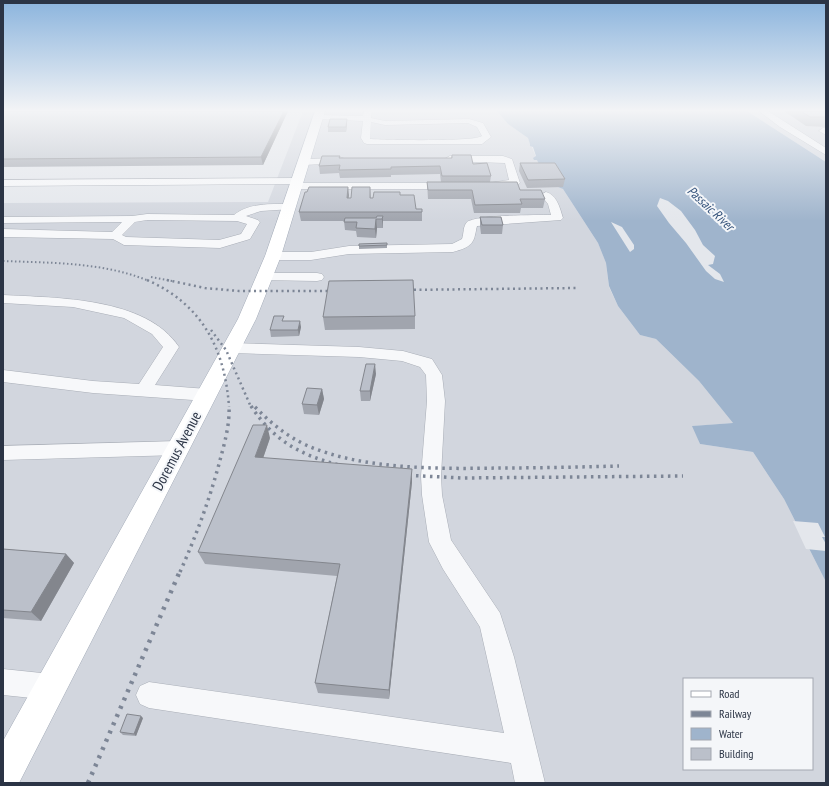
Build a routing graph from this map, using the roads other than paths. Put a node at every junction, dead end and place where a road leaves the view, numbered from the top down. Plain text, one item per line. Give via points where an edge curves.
1 (307, 148) edge
2 (441, 159) edge
3 (350, 160) edge
4 (3, 183) edge
5 (480, 185) edge
6 (294, 186) junction
7 (464, 186) edge
8 (546, 195) dead end
9 (419, 198) dead end
10 (172, 217) junction
11 (237, 218) junction
12 (132, 219) junction
13 (3, 220) edge
14 (3, 233) edge
15 (115, 236) junction
16 (273, 256) junction
17 (264, 277) junction
18 (317, 277) dead end
19 (3, 299) edge
20 (232, 348) junction
21 (3, 376) edge
22 (143, 391) junction
23 (207, 395) junction
24 (179, 448) junction
25 (3, 453) edge
26 (3, 682) edge
27 (51, 687) junction
28 (149, 695) dead end
29 (522, 750) junction
30 (3, 777) edge
31 (530, 783) edge

1 - 6 main road, Doremus Avenue
2 - 5 street via 502,158 509,161 515,183
3 - 6 street
4 - 6 street
6 - 7 street via 334,182
6 - 9 street via 415,194
6 - 10 street
6 - 11 street via 242,212
6 - 16 main road, Doremus Avenue
8 - 16 street via 553,203 558,218 483,220 470,226 470,238 464,245 453,248 349,250 311,256
10 - 11 street
10 - 12 street
11 - 15 street via 254,222 246,236 220,244 124,241
12 - 13 street
12 - 15 street
14 - 15 street
16 - 17 main road, Doremus Avenue
17 - 18 street
17 - 20 main road, Doremus Avenue
19 - 22 street via 73,303 129,316 157,331 171,347
20 - 23 main road, Doremus Avenue
20 - 29 street via 359,352 403,356 426,363 434,375 436,401 431,476 440,542 491,622
21 - 22 street
22 - 23 street
23 - 24 main road, Doremus Avenue
24 - 25 street
24 - 27 main road, Doremus Avenue
26 - 27 street
27 - 30 main road, Doremus Avenue
28 - 29 street
29 - 31 street

